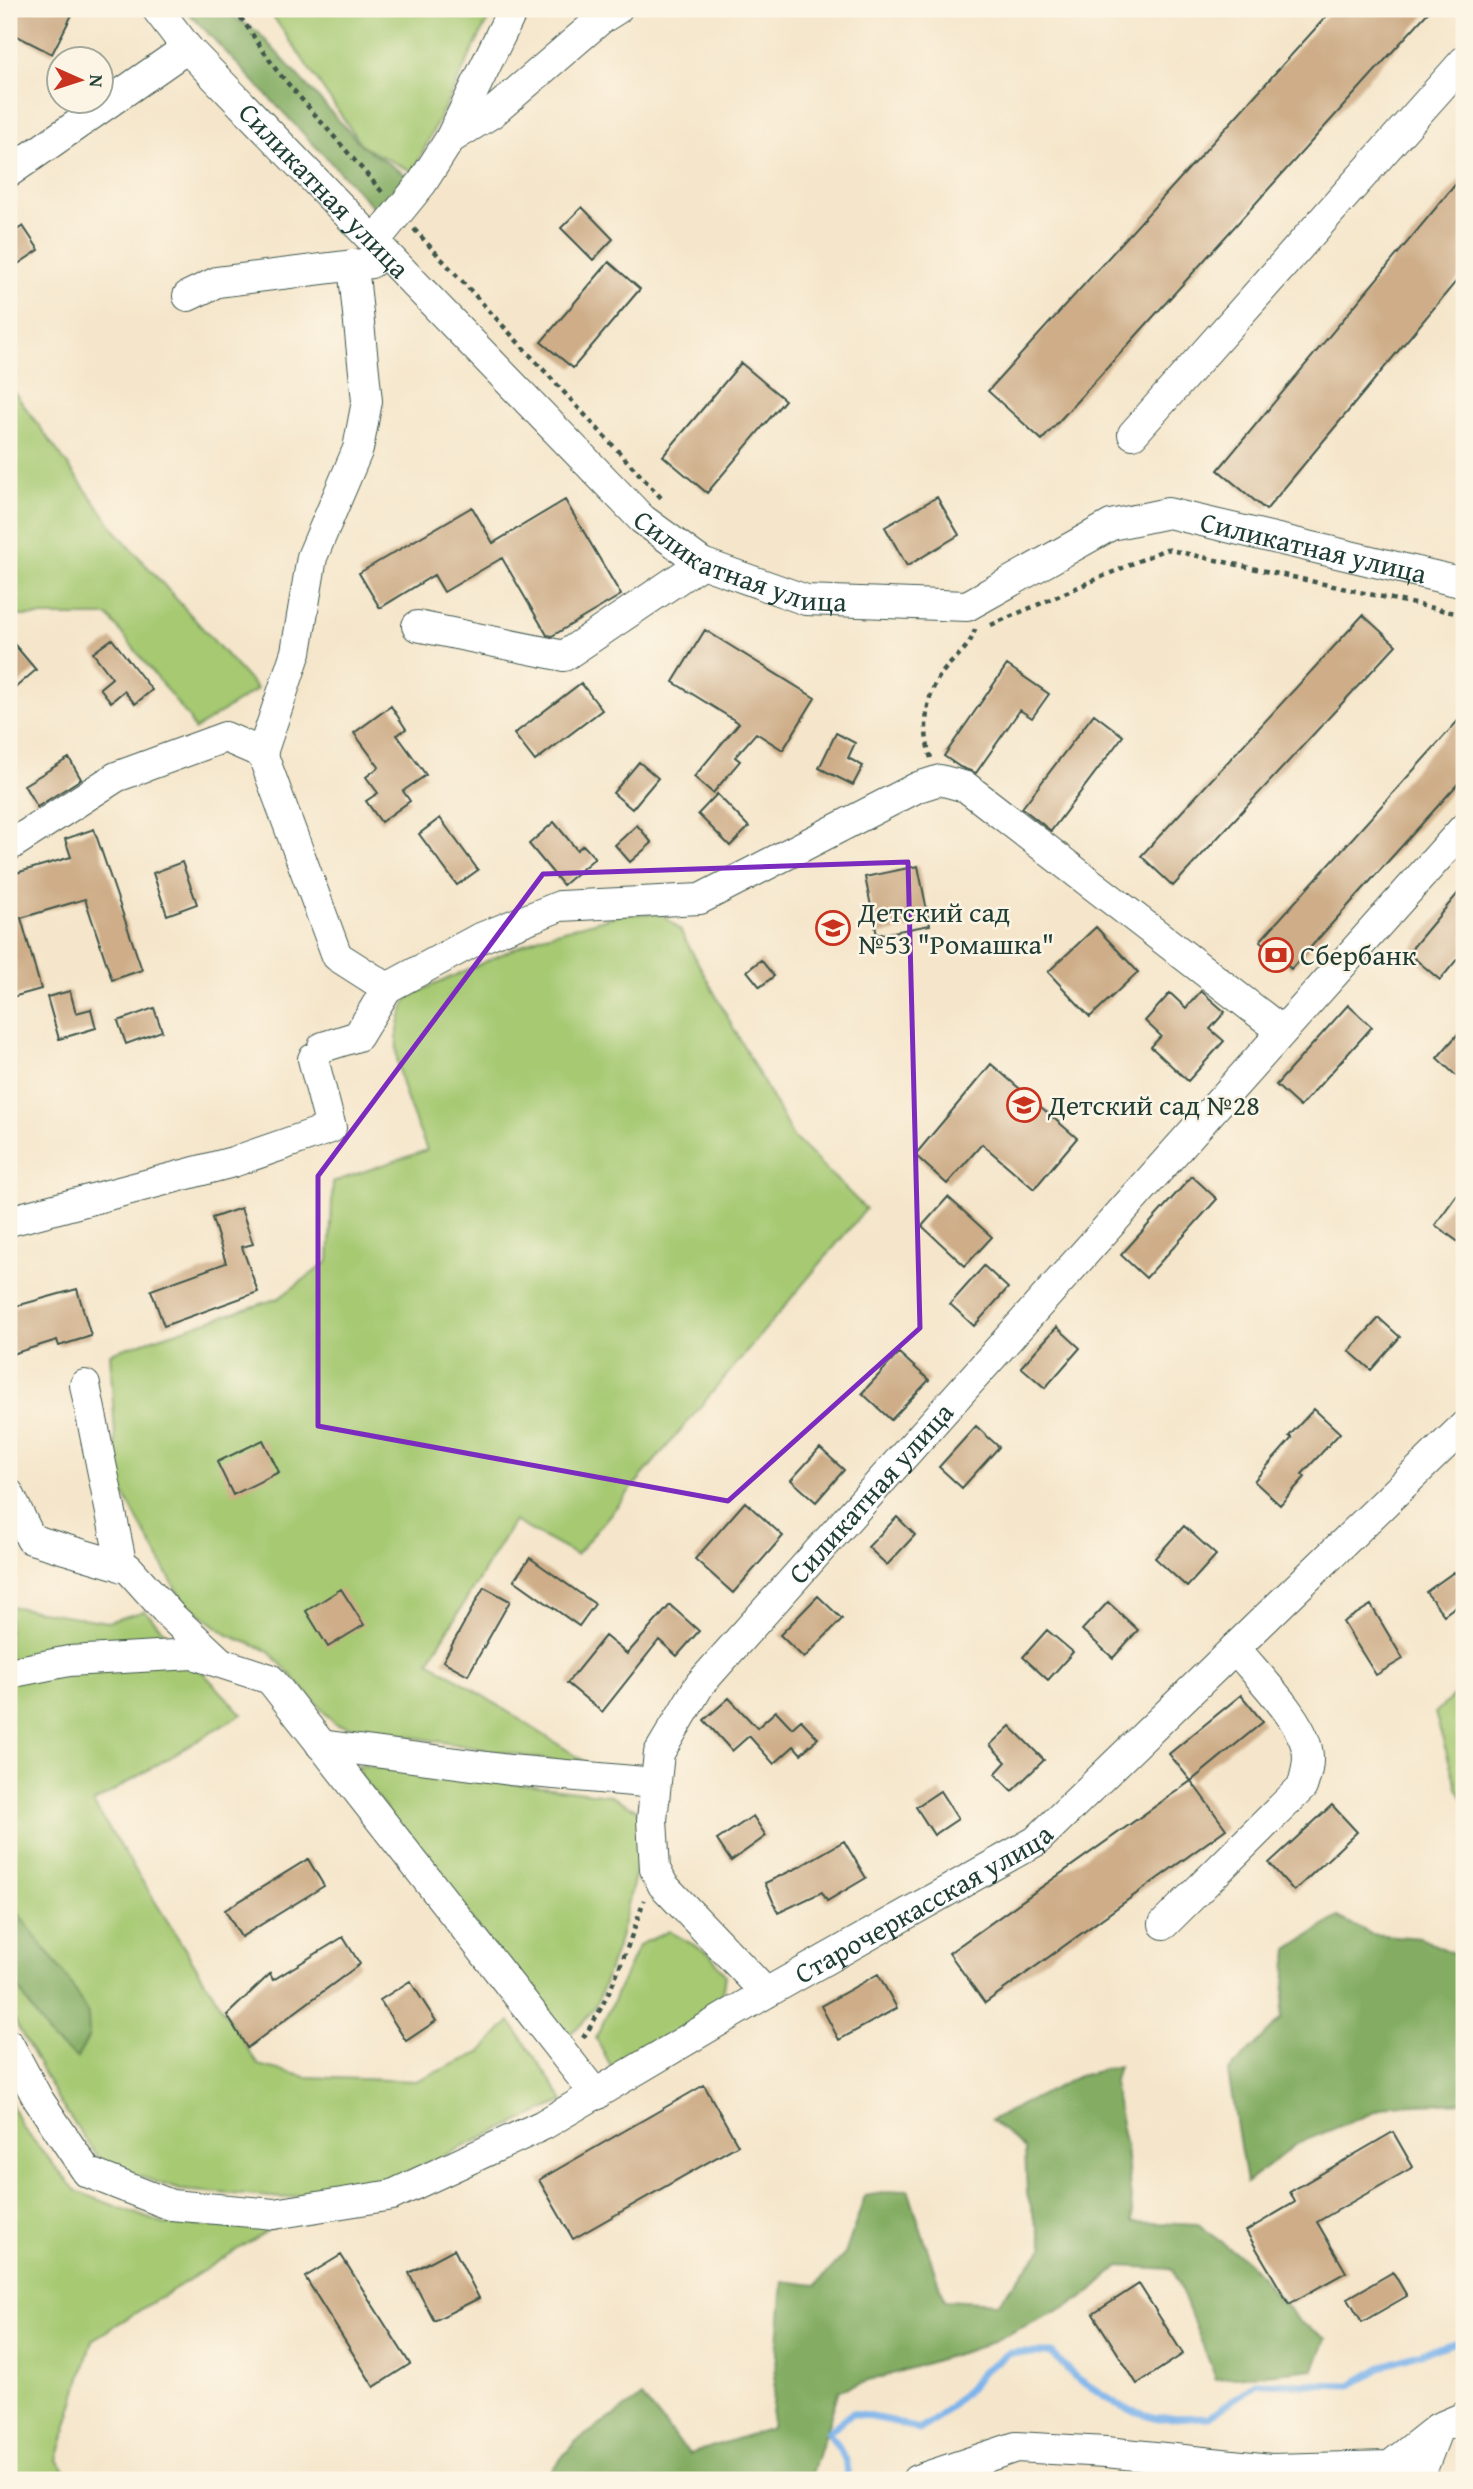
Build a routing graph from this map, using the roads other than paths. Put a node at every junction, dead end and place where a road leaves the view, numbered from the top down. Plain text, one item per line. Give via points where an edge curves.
1 (157, 9) edge
2 (513, 9) edge
3 (617, 9) edge
4 (187, 48) junction
5 (1464, 61) edge
6 (450, 139) junction
7 (9, 172) edge
8 (374, 242) junction
9 (396, 264) junction
10 (353, 265) junction
11 (188, 296) dead end
12 (1133, 433) dead end
13 (702, 563) junction
14 (1464, 583) edge
15 (417, 626) dead end
16 (262, 752) junction
17 (1464, 828) edge
18 (9, 846) edge
19 (387, 988) junction
20 (1282, 1031) junction
21 (9, 1221) edge
22 (85, 1385) dead end
23 (1464, 1426) edge
24 (9, 1494) edge
25 (122, 1567) junction
26 (1235, 1648) junction
27 (222, 1663) junction
28 (9, 1673) edge
29 (321, 1745) junction
30 (655, 1783) junction
31 (1164, 1924) dead end
32 (766, 1993) junction
33 (9, 2045) edge
34 (596, 2095) junction
35 (1451, 2423) edge
36 (916, 2480) edge
37 (1418, 2480) edge

1 - 4 street, Силикатная улица
2 - 6 street
3 - 6 street via 492,113
4 - 7 street
4 - 8 street, Силикатная улица
5 - 12 street
6 - 8 street via 422,183
8 - 9 street, Силикатная улица
9 - 10 street
9 - 13 street, Силикатная улица via 642,519
10 - 11 street via 217,282
10 - 16 street via 367,401 358,449 312,557 296,652
13 - 14 street, Силикатная улица via 806,600 971,615 1111,525 1168,513
13 - 15 street via 564,656
16 - 18 street via 225,737 116,777
16 - 19 street via 337,956
17 - 20 street, Силикатная улица
19 - 20 street via 478,939 560,906 700,899 918,787 940,780 966,787
19 - 21 street via 358,1036 318,1053 331,1128 233,1162
20 - 30 street, Силикатная улица via 700,1684 659,1753
22 - 25 street
23 - 26 street, Старочеркасская улица
24 - 25 street via 31,1539
25 - 27 street
26 - 31 street via 1296,1723 1308,1750 1308,1769 1302,1787
26 - 32 street, Старочеркасская улица via 1036,1841
27 - 28 street via 193,1654 69,1661
27 - 29 street via 270,1679
29 - 30 street
29 - 34 street
30 - 32 street, Силикатная улица via 654,1869 663,1885
32 - 34 street, Старочеркасская улица
33 - 34 street, Старочеркасская улица via 38,2099 87,2172 171,2205 274,2214 391,2195 543,2125
35 - 36 street via 1390,2466 1271,2469 1016,2447
35 - 37 street

